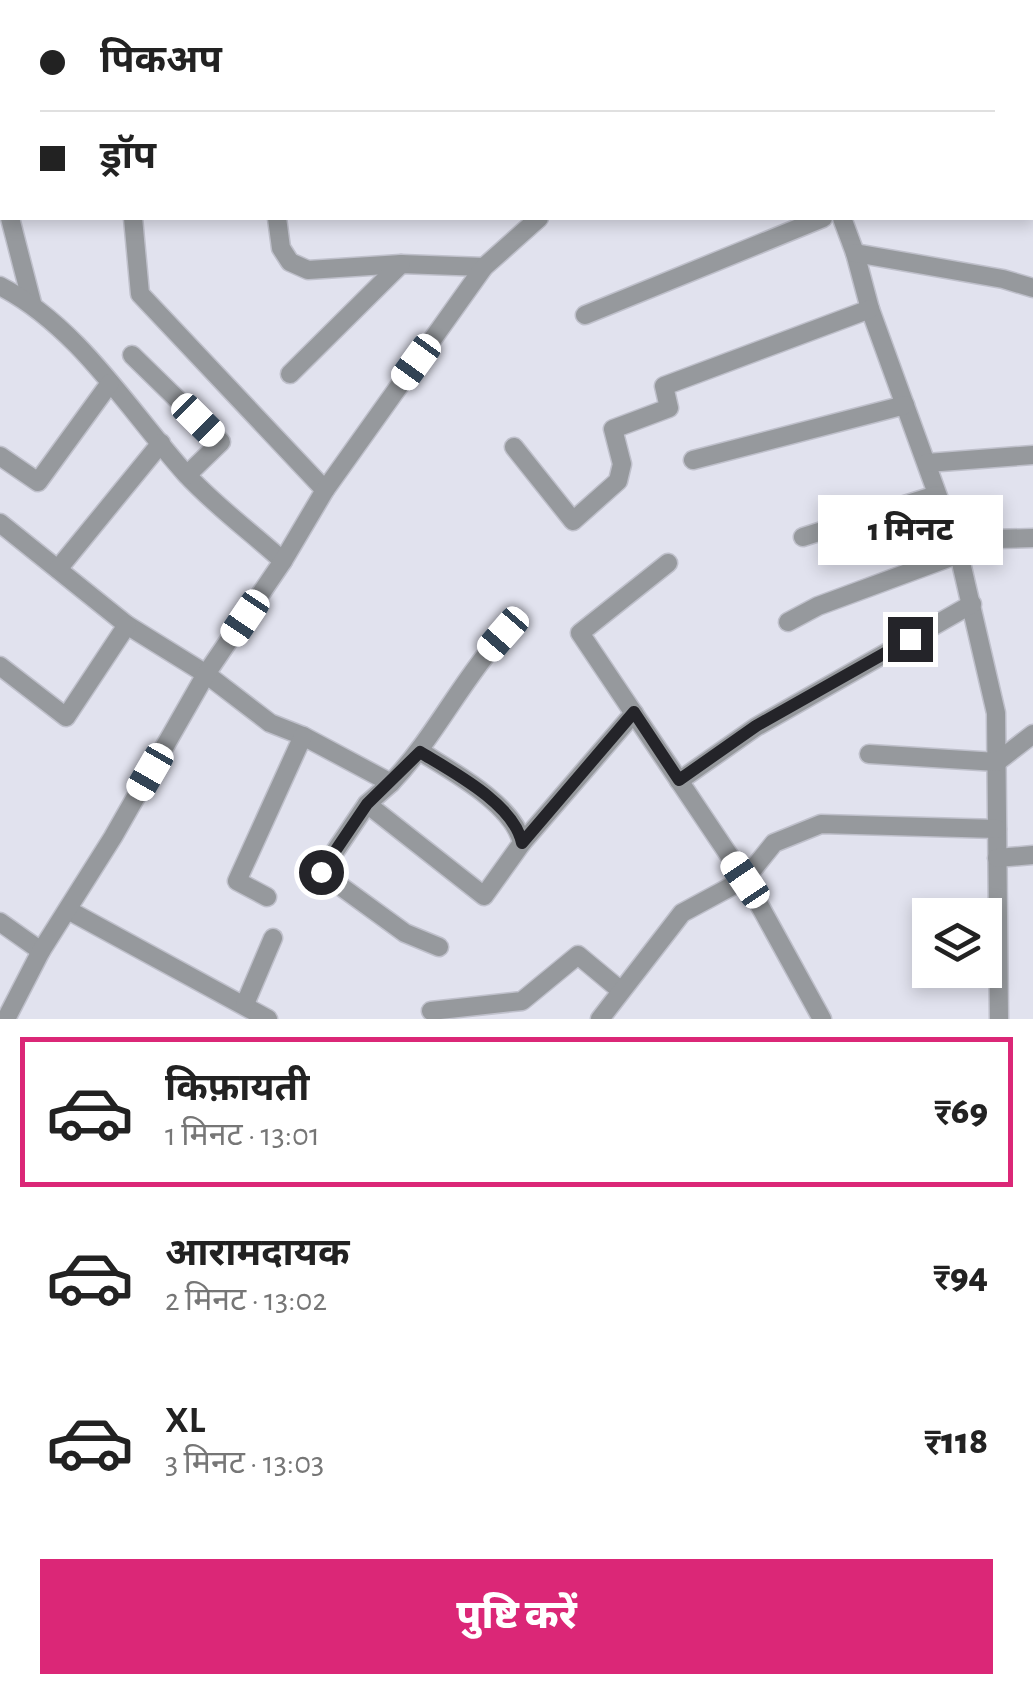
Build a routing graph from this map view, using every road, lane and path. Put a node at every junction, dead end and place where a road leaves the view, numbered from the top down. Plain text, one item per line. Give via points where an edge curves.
1 (11, 220) edge
2 (133, 220) edge
3 (278, 220) edge
4 (537, 220) edge
5 (818, 220) edge
6 (843, 220) edge
7 (855, 252) junction
8 (402, 264) junction
9 (484, 267) junction
10 (0, 286) edge
11 (1033, 288) edge
12 (32, 302) junction
13 (870, 309) junction
14 (585, 316) dead end
15 (132, 355) dead end
16 (290, 374) dead end
17 (110, 383) junction
18 (906, 405) junction
19 (161, 443) junction
20 (514, 448) dead end
21 (1033, 455) edge
22 (0, 456) edge
23 (693, 460) dead end
24 (927, 463) junction
25 (187, 475) junction
26 (325, 490) junction
27 (936, 494) junction
28 (0, 523) edge
29 (803, 537) dead end
30 (1033, 538) edge
31 (956, 547) junction
32 (283, 561) junction
33 (668, 562) dead end
34 (58, 570) junction
35 (972, 604) junction
36 (788, 622) dead end
37 (127, 625) junction
38 (503, 634) dead end
39 (0, 666) edge
40 (206, 674) junction
41 (634, 712) junction
42 (1033, 734) edge
43 (303, 736) junction
44 (420, 752) junction
45 (869, 754) dead end
46 (996, 762) junction
47 (679, 780) junction
48 (390, 783) junction
49 (367, 804) junction
50 (997, 829) junction
51 (522, 843) junction
52 (1033, 855) edge
53 (998, 858) junction
54 (745, 880) junction
55 (267, 897) dead end
56 (68, 910) junction
57 (0, 922) edge
58 (273, 938) dead end
59 (440, 948) dead end
60 (40, 951) junction
61 (620, 990) junction
62 (246, 1004) junction
63 (431, 1011) dead end
64 (6, 1019) edge
65 (268, 1019) edge
66 (600, 1019) edge
67 (822, 1019) edge
68 (999, 1019) edge

1 - 12 street
2 - 26 street via 140,294
3 - 8 street via 281,248 290,262 308,270
4 - 9 street
5 - 14 street
6 - 7 street
7 - 11 street
7 - 13 street
8 - 9 street
8 - 16 street
9 - 26 street
10 - 12 street
12 - 17 street
13 - 18 street
13 - 20 street via 664,386 669,408 613,429 622,473 573,521
15 - 25 street via 220,442
17 - 19 street
17 - 22 street via 38,482
18 - 23 street
18 - 24 street
19 - 25 street
19 - 34 street
21 - 24 street
24 - 27 street
25 - 32 street
26 - 32 street
27 - 29 street
27 - 31 street
28 - 34 street
30 - 31 street
31 - 35 street
31 - 36 street
32 - 40 street
33 - 41 street via 580,633
34 - 37 street
35 - 46 street via 996,713
35 - 47 street via 756,726
37 - 39 street via 66,717
37 - 40 street
38 - 44 street
40 - 43 street via 270,723
40 - 56 street
41 - 47 street
41 - 51 street
42 - 46 street
43 - 48 street
43 - 55 street via 238,880
44 - 48 street
44 - 51 street via 487,797 519,828
45 - 46 street
46 - 50 street
47 - 54 street
48 - 49 street
49 - 51 street via 484,896
49 - 59 street via 321,872 404,934
50 - 53 street
50 - 54 street via 821,824 774,843
52 - 53 street
53 - 68 street
54 - 61 street via 682,913
54 - 67 street
56 - 60 street
56 - 62 street
57 - 60 street
58 - 62 street
60 - 64 street
61 - 63 street via 578,955 522,1001
61 - 66 street
62 - 65 street

